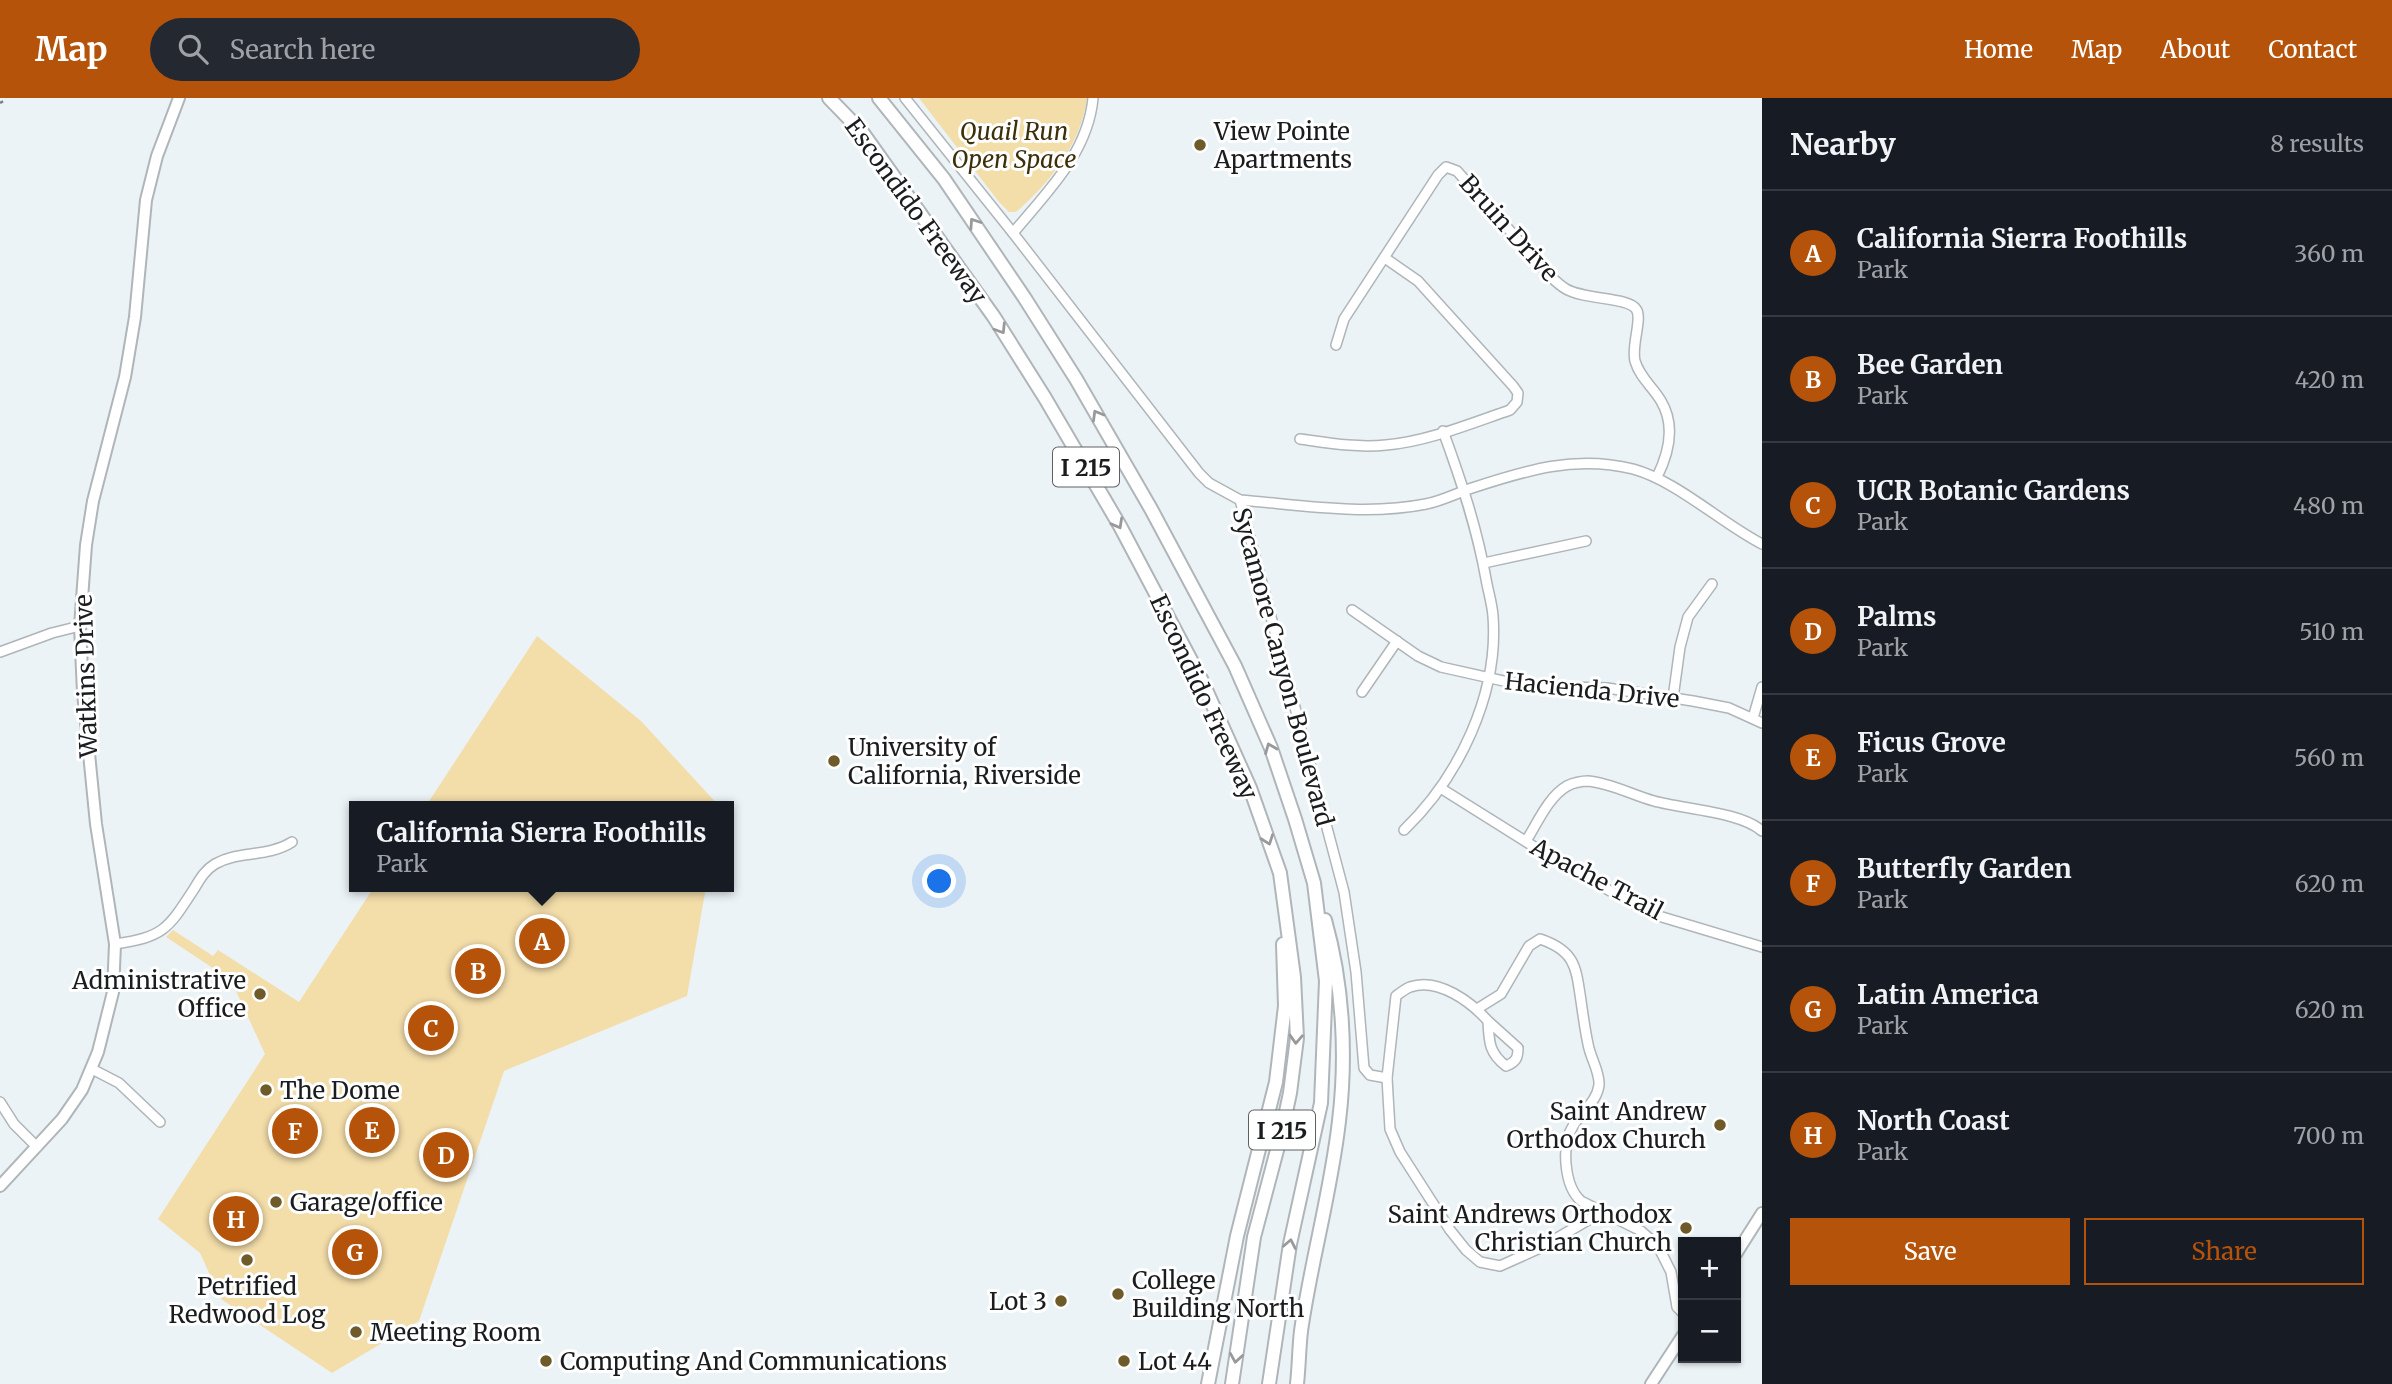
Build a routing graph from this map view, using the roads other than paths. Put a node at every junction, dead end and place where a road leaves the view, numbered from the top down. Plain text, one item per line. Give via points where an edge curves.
1 (178, 98) edge
2 (829, 98) edge
3 (879, 98) edge
4 (905, 98) edge
5 (1093, 98) edge
6 (1013, 233) junction
7 (1385, 258) junction
8 (1336, 345) dead end
9 (1443, 431) junction
10 (1300, 439) dead end
11 (1657, 477) junction
12 (1465, 491) junction
13 (1240, 499) junction
14 (1586, 541) dead end
15 (1762, 544) edge
16 (1483, 563) junction
17 (1712, 584) dead end
18 (1352, 610) dead end
19 (80, 626) junction
20 (1397, 641) junction
21 (0, 652) edge
22 (1488, 679) junction
23 (1762, 687) edge
24 (1362, 692) dead end
25 (1674, 698) junction
26 (1758, 721) edge
27 (1442, 789) junction
28 (1404, 830) dead end
29 (1762, 831) edge
30 (1526, 841) junction
31 (292, 842) dead end
32 (1280, 873) junction
33 (1314, 883) junction
34 (115, 944) junction
35 (1762, 947) edge
36 (1477, 1009) junction
37 (1488, 1021) junction
38 (92, 1069) junction
39 (1387, 1078) junction
40 (0, 1102) edge
41 (160, 1122) dead end
42 (37, 1147) junction
43 (0, 1186) edge
44 (1602, 1212) junction
45 (1762, 1213) edge
46 (1741, 1246) edge
47 (1678, 1308) edge
48 (1678, 1343) edge
49 (1208, 1384) edge
50 (1232, 1384) edge
51 (1269, 1384) edge
52 (1297, 1384) edge
53 (1651, 1384) edge

1 - 19 main road, Watkins Drive via 146,200 135,317 125,377 93,501
2 -> 32 highway, Escondido Freeway / I 215 via 862,132 994,317 1113,514 1202,681 1250,789
33 -> 3 highway, Escondido Freeway / I 215 via 1266,736 1235,666 1152,509 1024,297 944,179
4 - 6 street, Sycamore Canyon Boulevard
5 - 6 street via 1082,144
6 - 13 street, Sycamore Canyon Boulevard via 1199,473
7 - 8 street via 1344,319
7 - 9 street via 1418,281 1518,393 1510,410
7 - 11 street, Bruin Drive via 1446,167 1457,171 1566,289 1595,299 1629,302 1640,316 1633,344 1635,360 1661,400 1670,427 1668,456
9 - 10 street via 1386,445
9 - 12 street
11 - 12 street via 1584,462 1538,468
11 - 15 street
12 - 13 street via 1428,503 1375,510
12 - 16 street
13 - 39 street, Sycamore Canyon Boulevard via 1345,899 1362,1061 1370,1074
14 - 16 street
16 - 22 street via 1493,616
17 - 25 street via 1688,617
18 - 20 street, Hacienda Drive
19 - 21 street
19 - 34 main road, Watkins Drive via 90,769
20 - 22 street, Hacienda Drive via 1441,667
20 - 24 street
22 - 25 street, Hacienda Drive
22 - 27 street via 1471,732
23 - 26 street
25 - 26 street, Hacienda Drive via 1729,708
27 - 28 street
27 - 30 street, Apache Trail
29 - 30 street via 1738,819 1585,781 1568,785 1554,797
30 - 35 street, Apache Trail via 1652,914
31 - 34 street via 276,851 217,863 160,932
32 - 49 highway via 1283,1037
32 -> 50 highway, Escondido Freeway / I 215 via 1297,1038 1281,1135 1254,1237
51 -> 33 highway, Escondido Freeway / I 215 via 1290,1244 1321,1103 1326,981
33 - 52 highway via 1334,950 1340,995 1341,1104 1301,1332
34 - 38 main road, Watkins Drive via 113,992
36 - 37 street
36 - 39 street via 1438,987 1412,986 1396,996
36 - 44 street via 1501,994 1528,946 1540,939 1567,955 1578,974 1588,1048 1599,1082 1593,1101 1568,1135 1566,1169 1575,1196
37 - 37 street via 1489,1044 1496,1059 1506,1066 1514,1063 1518,1048
38 - 41 street via 119,1083
38 - 42 main road, Watkins Drive via 62,1119
39 - 44 street via 1390,1129 1400,1152 1450,1230 1480,1262 1500,1266
40 - 42 street via 13,1124
42 - 43 main road, Watkins Drive
44 - 47 street via 1641,1231 1658,1246 1671,1272
45 - 46 main road
48 - 53 main road

